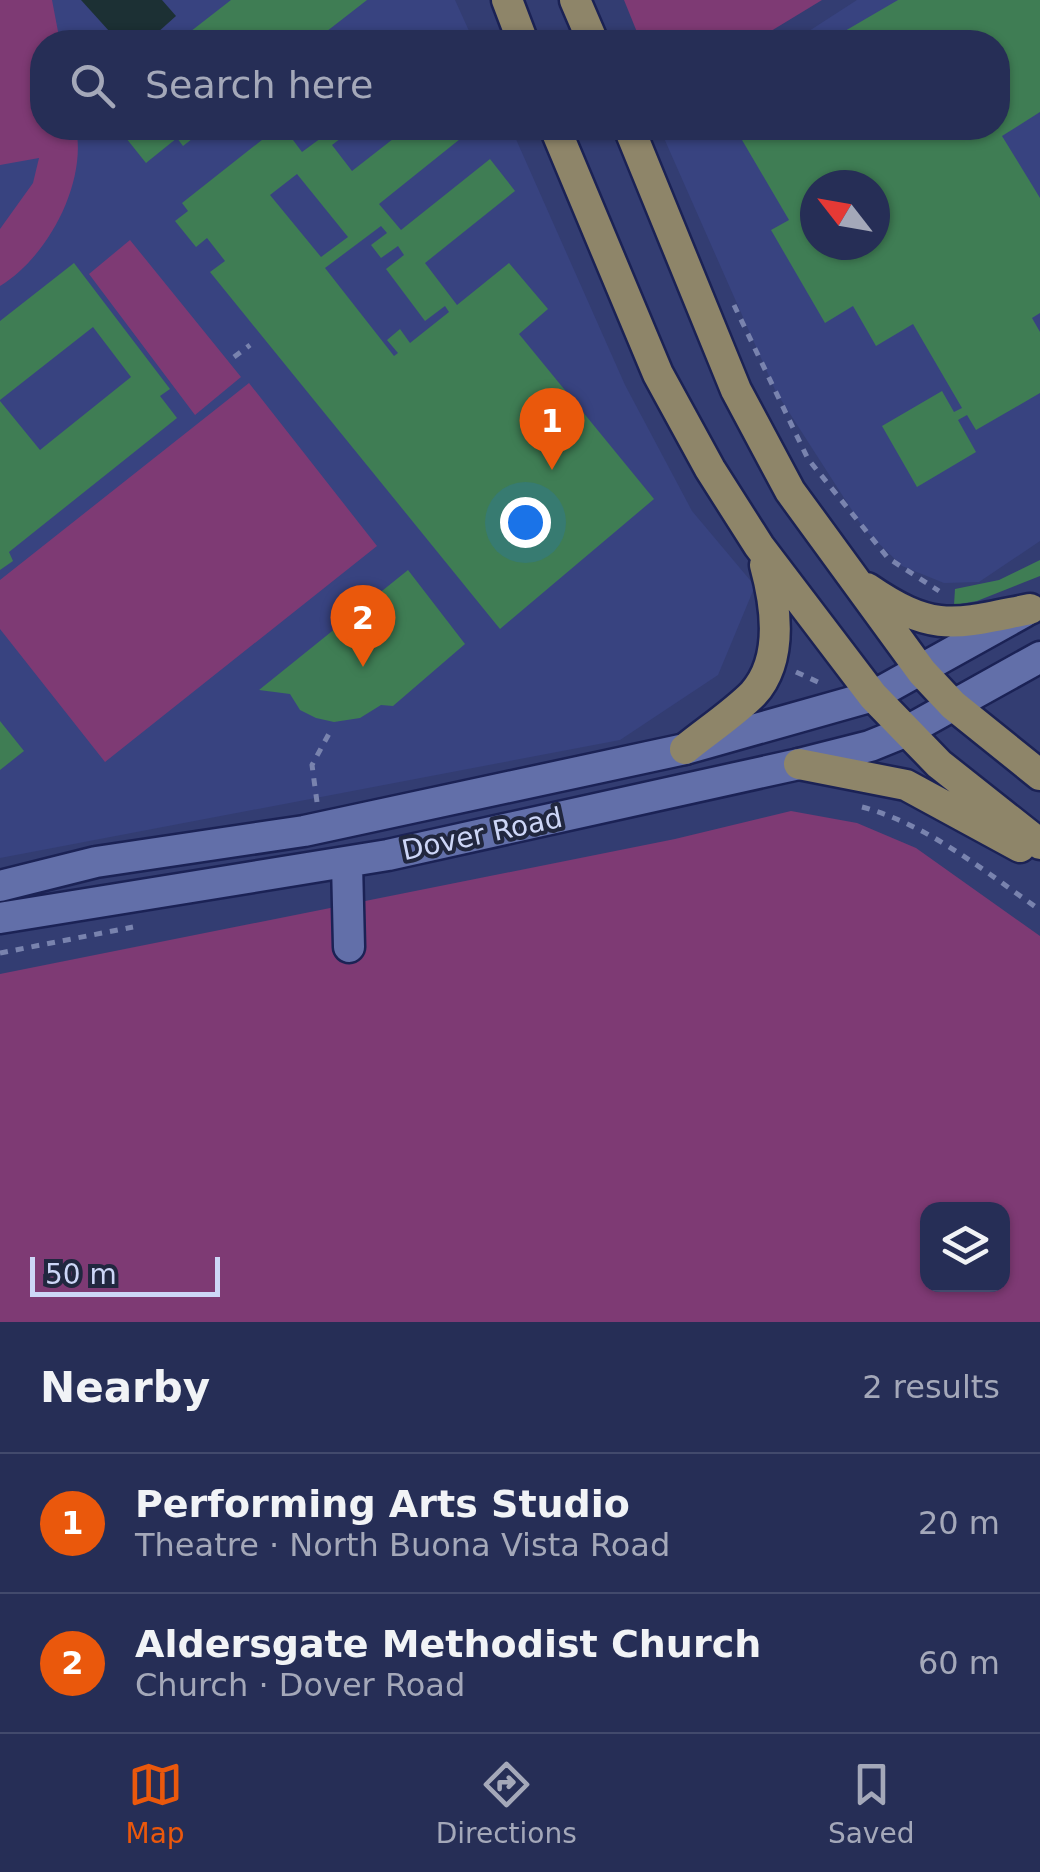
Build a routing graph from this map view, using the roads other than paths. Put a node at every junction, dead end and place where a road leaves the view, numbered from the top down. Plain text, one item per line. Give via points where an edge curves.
1 (507, 0) edge
2 (575, 0) edge
3 (518, 30) edge
4 (587, 30) edge
5 (560, 140) edge
6 (633, 140) edge
7 (759, 546) junction
8 (853, 577) junction
9 (1035, 606) edge
10 (1040, 658) edge
11 (922, 672) junction
12 (873, 696) junction
13 (952, 705) junction
14 (907, 730) junction
15 (685, 749) junction
16 (799, 764) junction
17 (1040, 775) edge
18 (1040, 844) edge
19 (1040, 858) edge
20 (347, 863) junction
21 (0, 886) edge
22 (0, 918) edge
23 (349, 947) dead end

1 - 3 main road
2 - 4 main road
5 - 7 main road via 658,374
6 - 8 main road via 736,390 790,492
7 - 12 main road
7 - 15 main road via 775,603 774,650 755,692
8 - 9 main road via 892,605 944,624
8 - 11 main road
9 - 11 street, Dover Road
10 - 13 street, Dover Road
11 - 12 street, Dover Road
11 - 13 main road
12 - 14 main road
12 - 15 street, Dover Road
13 - 14 street, Dover Road
13 - 17 main road
14 - 16 street, Dover Road
14 - 18 main road
15 - 21 street, Dover Road via 304,831 96,862
16 - 19 main road via 906,785
16 - 20 street, Dover Road
20 - 22 street, Dover Road
20 - 23 street

